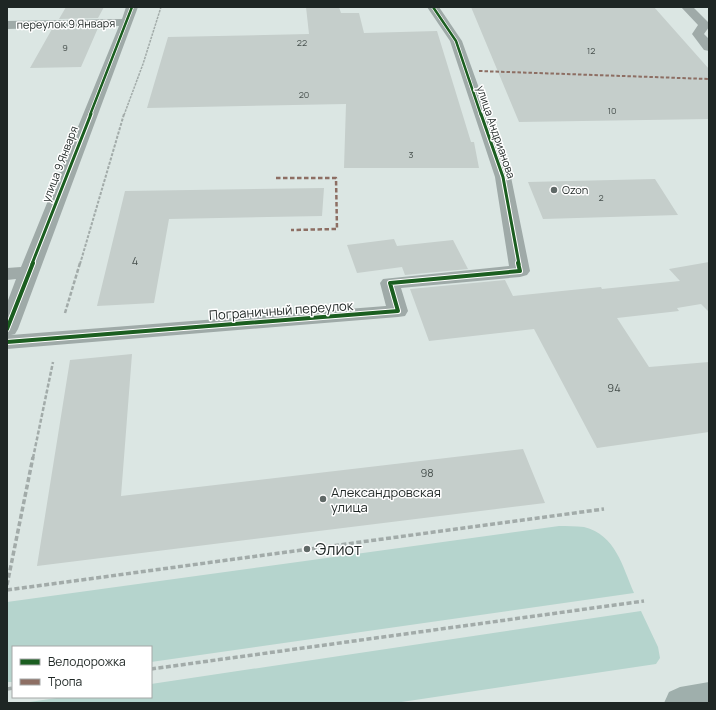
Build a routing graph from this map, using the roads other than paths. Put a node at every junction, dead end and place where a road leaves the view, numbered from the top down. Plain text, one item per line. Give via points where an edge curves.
1 (132, 7) edge
2 (433, 7) edge
3 (687, 7) edge
4 (126, 22) junction
5 (7, 25) edge
6 (709, 47) edge
7 (520, 271) joint
8 (28, 273) junction
9 (7, 274) edge
10 (7, 329) edge
11 (7, 342) edge
12 (709, 698) edge
13 (680, 703) edge

1 - 4 street, улица 9 Января
2 - 7 street, улица Андрианова via 456,41 504,177
3 - 6 street via 704,26 698,34
4 - 5 street, переулок 9 Января
4 - 8 street, улица 9 Января
7 - 11 street, Пограничный переулок via 390,283 398,311
8 - 9 street
8 - 10 street, улица 9 Января
12 - 13 highway

